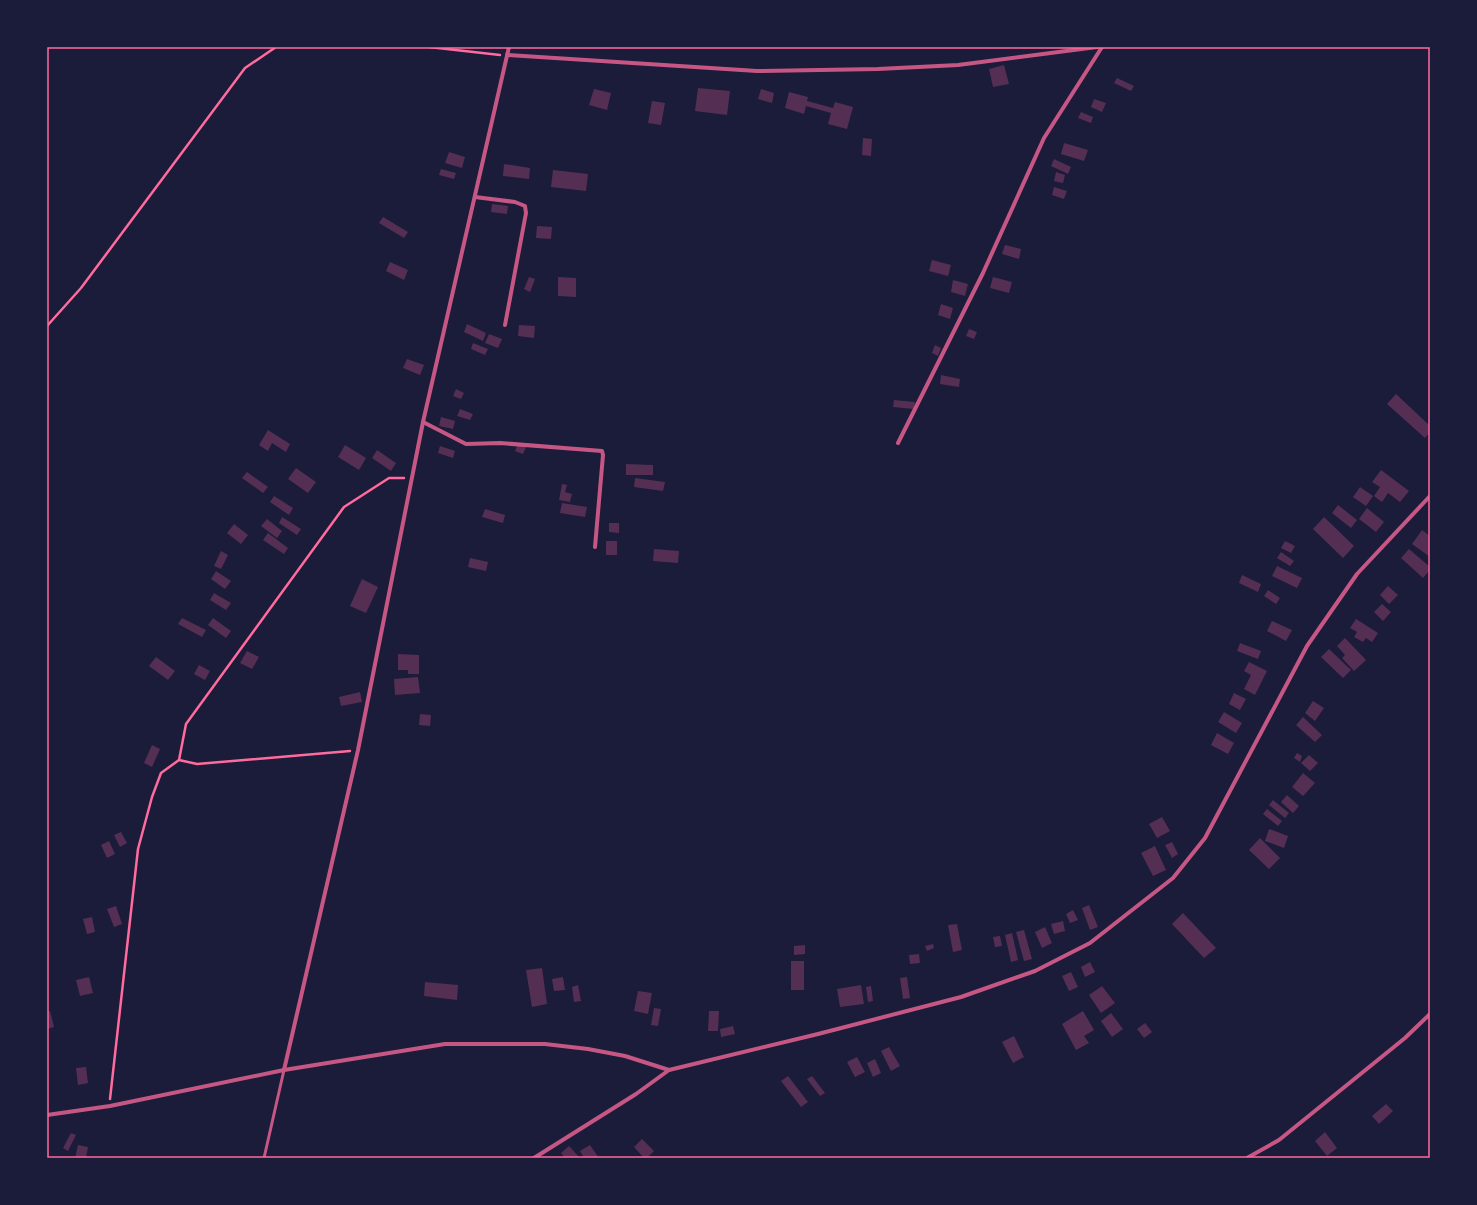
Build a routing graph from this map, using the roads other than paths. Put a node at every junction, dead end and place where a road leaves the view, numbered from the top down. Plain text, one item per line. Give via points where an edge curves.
1 (509, 47) edge
2 (1098, 47) edge
3 (1102, 47) edge
4 (507, 56) junction
5 (475, 197) junction
6 (505, 326) dead end
7 (423, 422) junction
8 (898, 443) dead end
9 (1430, 496) edge
10 (595, 547) dead end
11 (1430, 1014) edge
12 (284, 1070) junction
13 (670, 1070) junction
14 (47, 1116) edge
15 (264, 1158) edge
16 (534, 1158) edge
17 (1247, 1158) edge

1 - 4 street
2 - 4 street via 958,65 757,71
3 - 8 street via 1044,138 983,273
4 - 5 street
5 - 6 street via 515,202 525,206 526,213
5 - 7 street
7 - 10 street via 466,444 500,443 602,451
7 - 12 street via 358,750
9 - 13 street via 1357,574 1308,646 1205,838 1173,878 1090,943 1035,971 961,996
11 - 17 street via 1405,1038 1279,1140
12 - 13 street via 445,1044 546,1044 625,1056
12 - 14 street via 110,1106
12 - 15 lane
13 - 16 street

